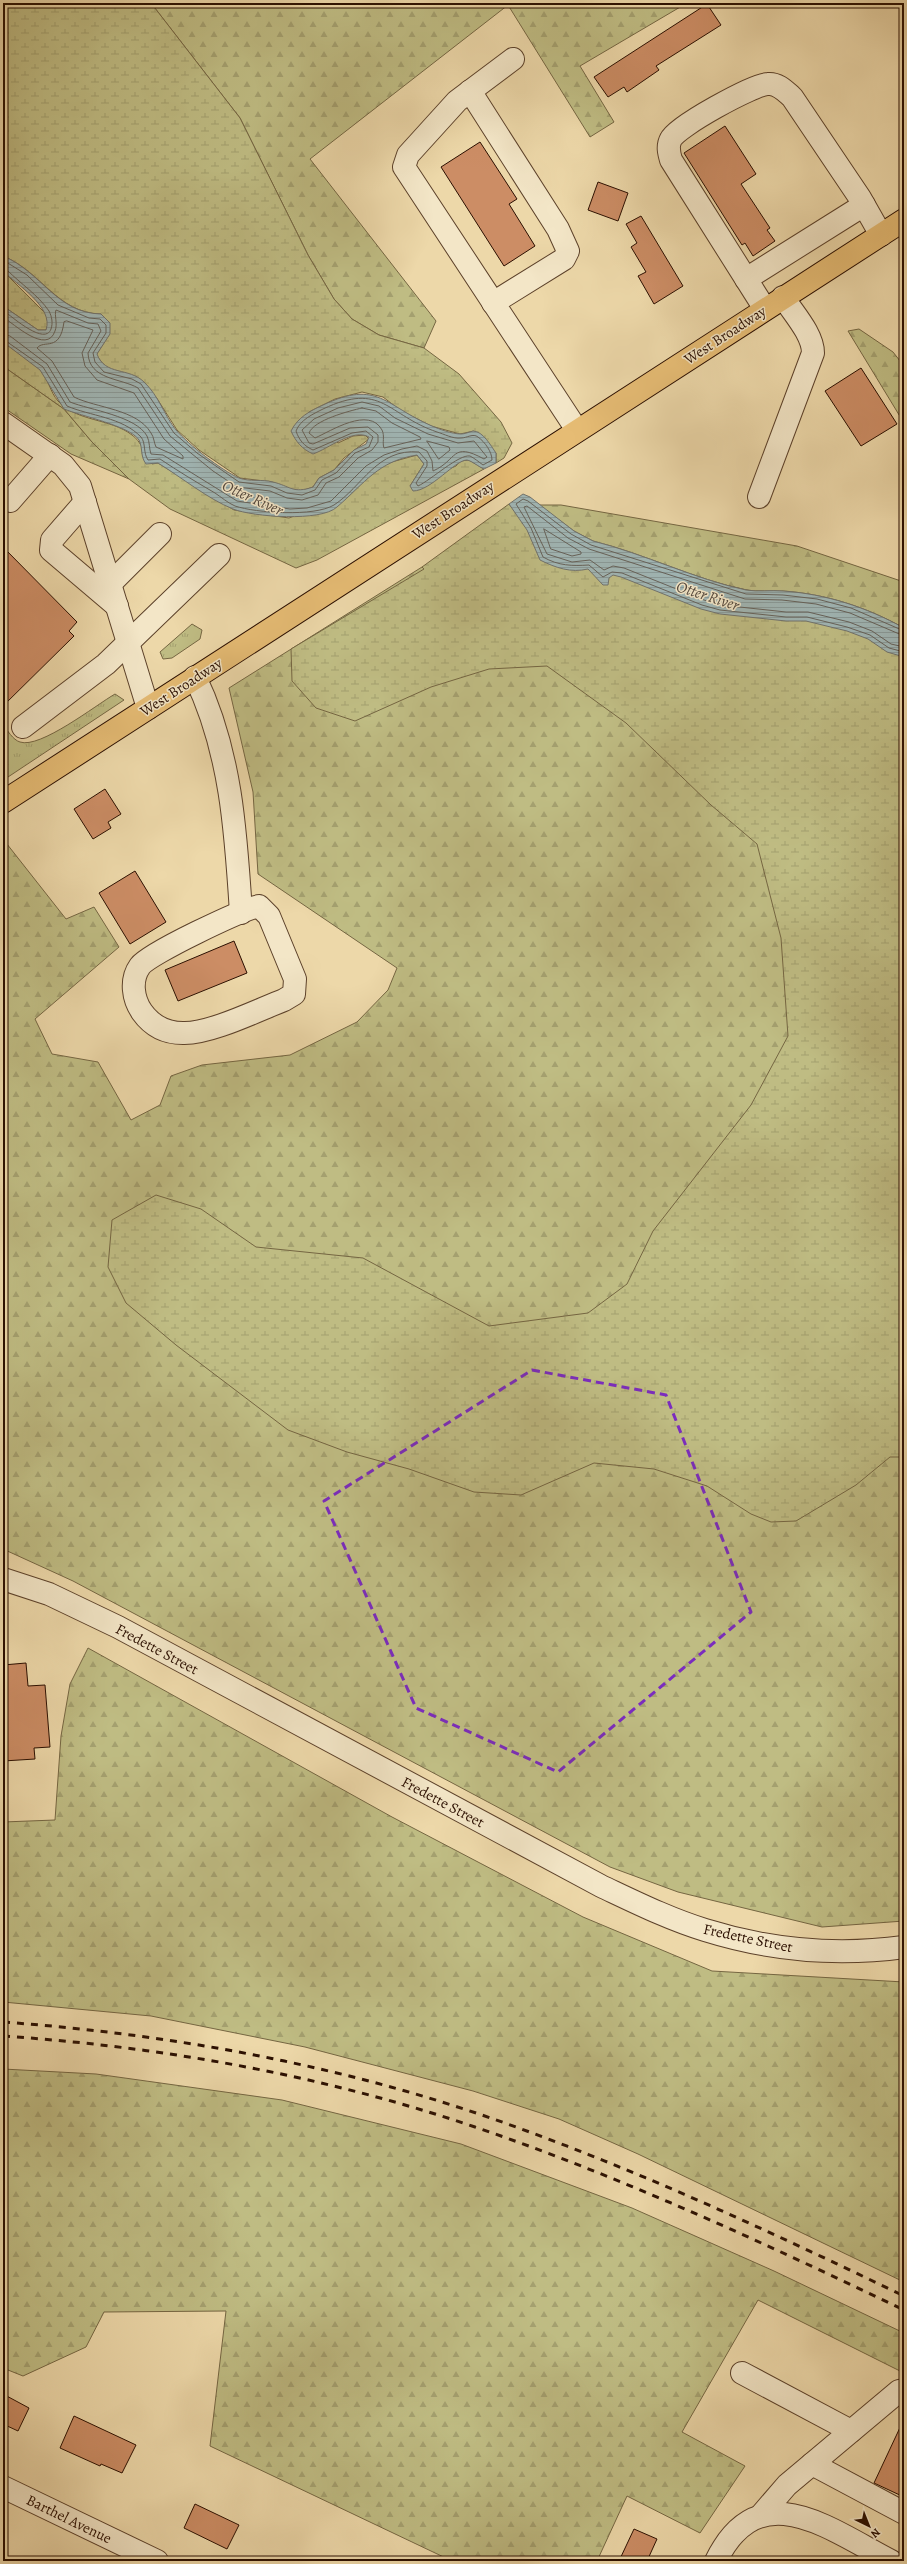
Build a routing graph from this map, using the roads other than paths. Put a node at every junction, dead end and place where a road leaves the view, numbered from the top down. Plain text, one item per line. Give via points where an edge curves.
1 (513, 59) dead end
2 (470, 91) junction
3 (864, 204) junction
4 (904, 220) edge
5 (881, 234) junction
6 (746, 279) junction
7 (783, 297) junction
8 (493, 303) junction
9 (764, 310) junction
10 (3, 423) edge
11 (577, 430) junction
12 (50, 455) junction
13 (759, 497) dead end
14 (10, 501) dead end
15 (85, 502) junction
16 (160, 534) dead end
17 (219, 555) dead end
18 (110, 584) junction
19 (117, 606) junction
20 (128, 644) junction
21 (195, 677) junction
22 (148, 708) junction
23 (23, 727) dead end
24 (3, 802) edge
25 (241, 913) junction
26 (3, 1579) edge
27 (904, 1947) edge
28 (742, 2373) dead end
29 (904, 2390) edge
30 (851, 2431) junction
31 (812, 2464) junction
32 (3, 2488) edge
33 (904, 2513) edge
34 (762, 2514) junction
35 (156, 2561) edge
36 (716, 2561) edge
37 (891, 2561) edge

1 - 2 street
2 - 8 street via 457,101 408,155 404,167
2 - 8 street via 558,229 568,251 564,259
3 - 5 street
3 - 6 street
3 - 6 street via 792,97 782,88 768,84 749,90 680,129 671,138 668,150 670,160
4 - 5 main road, West Broadway
5 - 7 main road, West Broadway
6 - 9 street
7 - 9 main road, West Broadway
7 - 13 street via 811,341 813,353
8 - 11 street
9 - 11 main road, West Broadway
10 - 12 street
11 - 21 main road, West Broadway
12 - 14 street
12 - 15 street via 70,472 80,486
15 - 18 street
15 - 19 street via 52,540 51,550
16 - 18 street
17 - 20 street
18 - 19 street
19 - 20 street
20 - 22 street
20 - 23 street via 106,664
21 - 22 main road, West Broadway
21 - 25 street via 216,727 228,780
22 - 24 main road, West Broadway
25 - 25 street via 155,954 140,966 133,984 134,993 141,1011 158,1028 183,1034 204,1030 294,994 295,979 269,916 259,906
26 - 27 street, Fredette Street via 49,1594 118,1628 601,1886 670,1918 734,1938 794,1948 853,1951
28 - 30 street
29 - 30 street via 899,2390
30 - 31 street
31 - 33 street
31 - 34 street via 787,2485
32 - 35 street, Barthel Avenue
34 - 36 street via 751,2518 733,2533
34 - 37 street via 780,2513 801,2518

